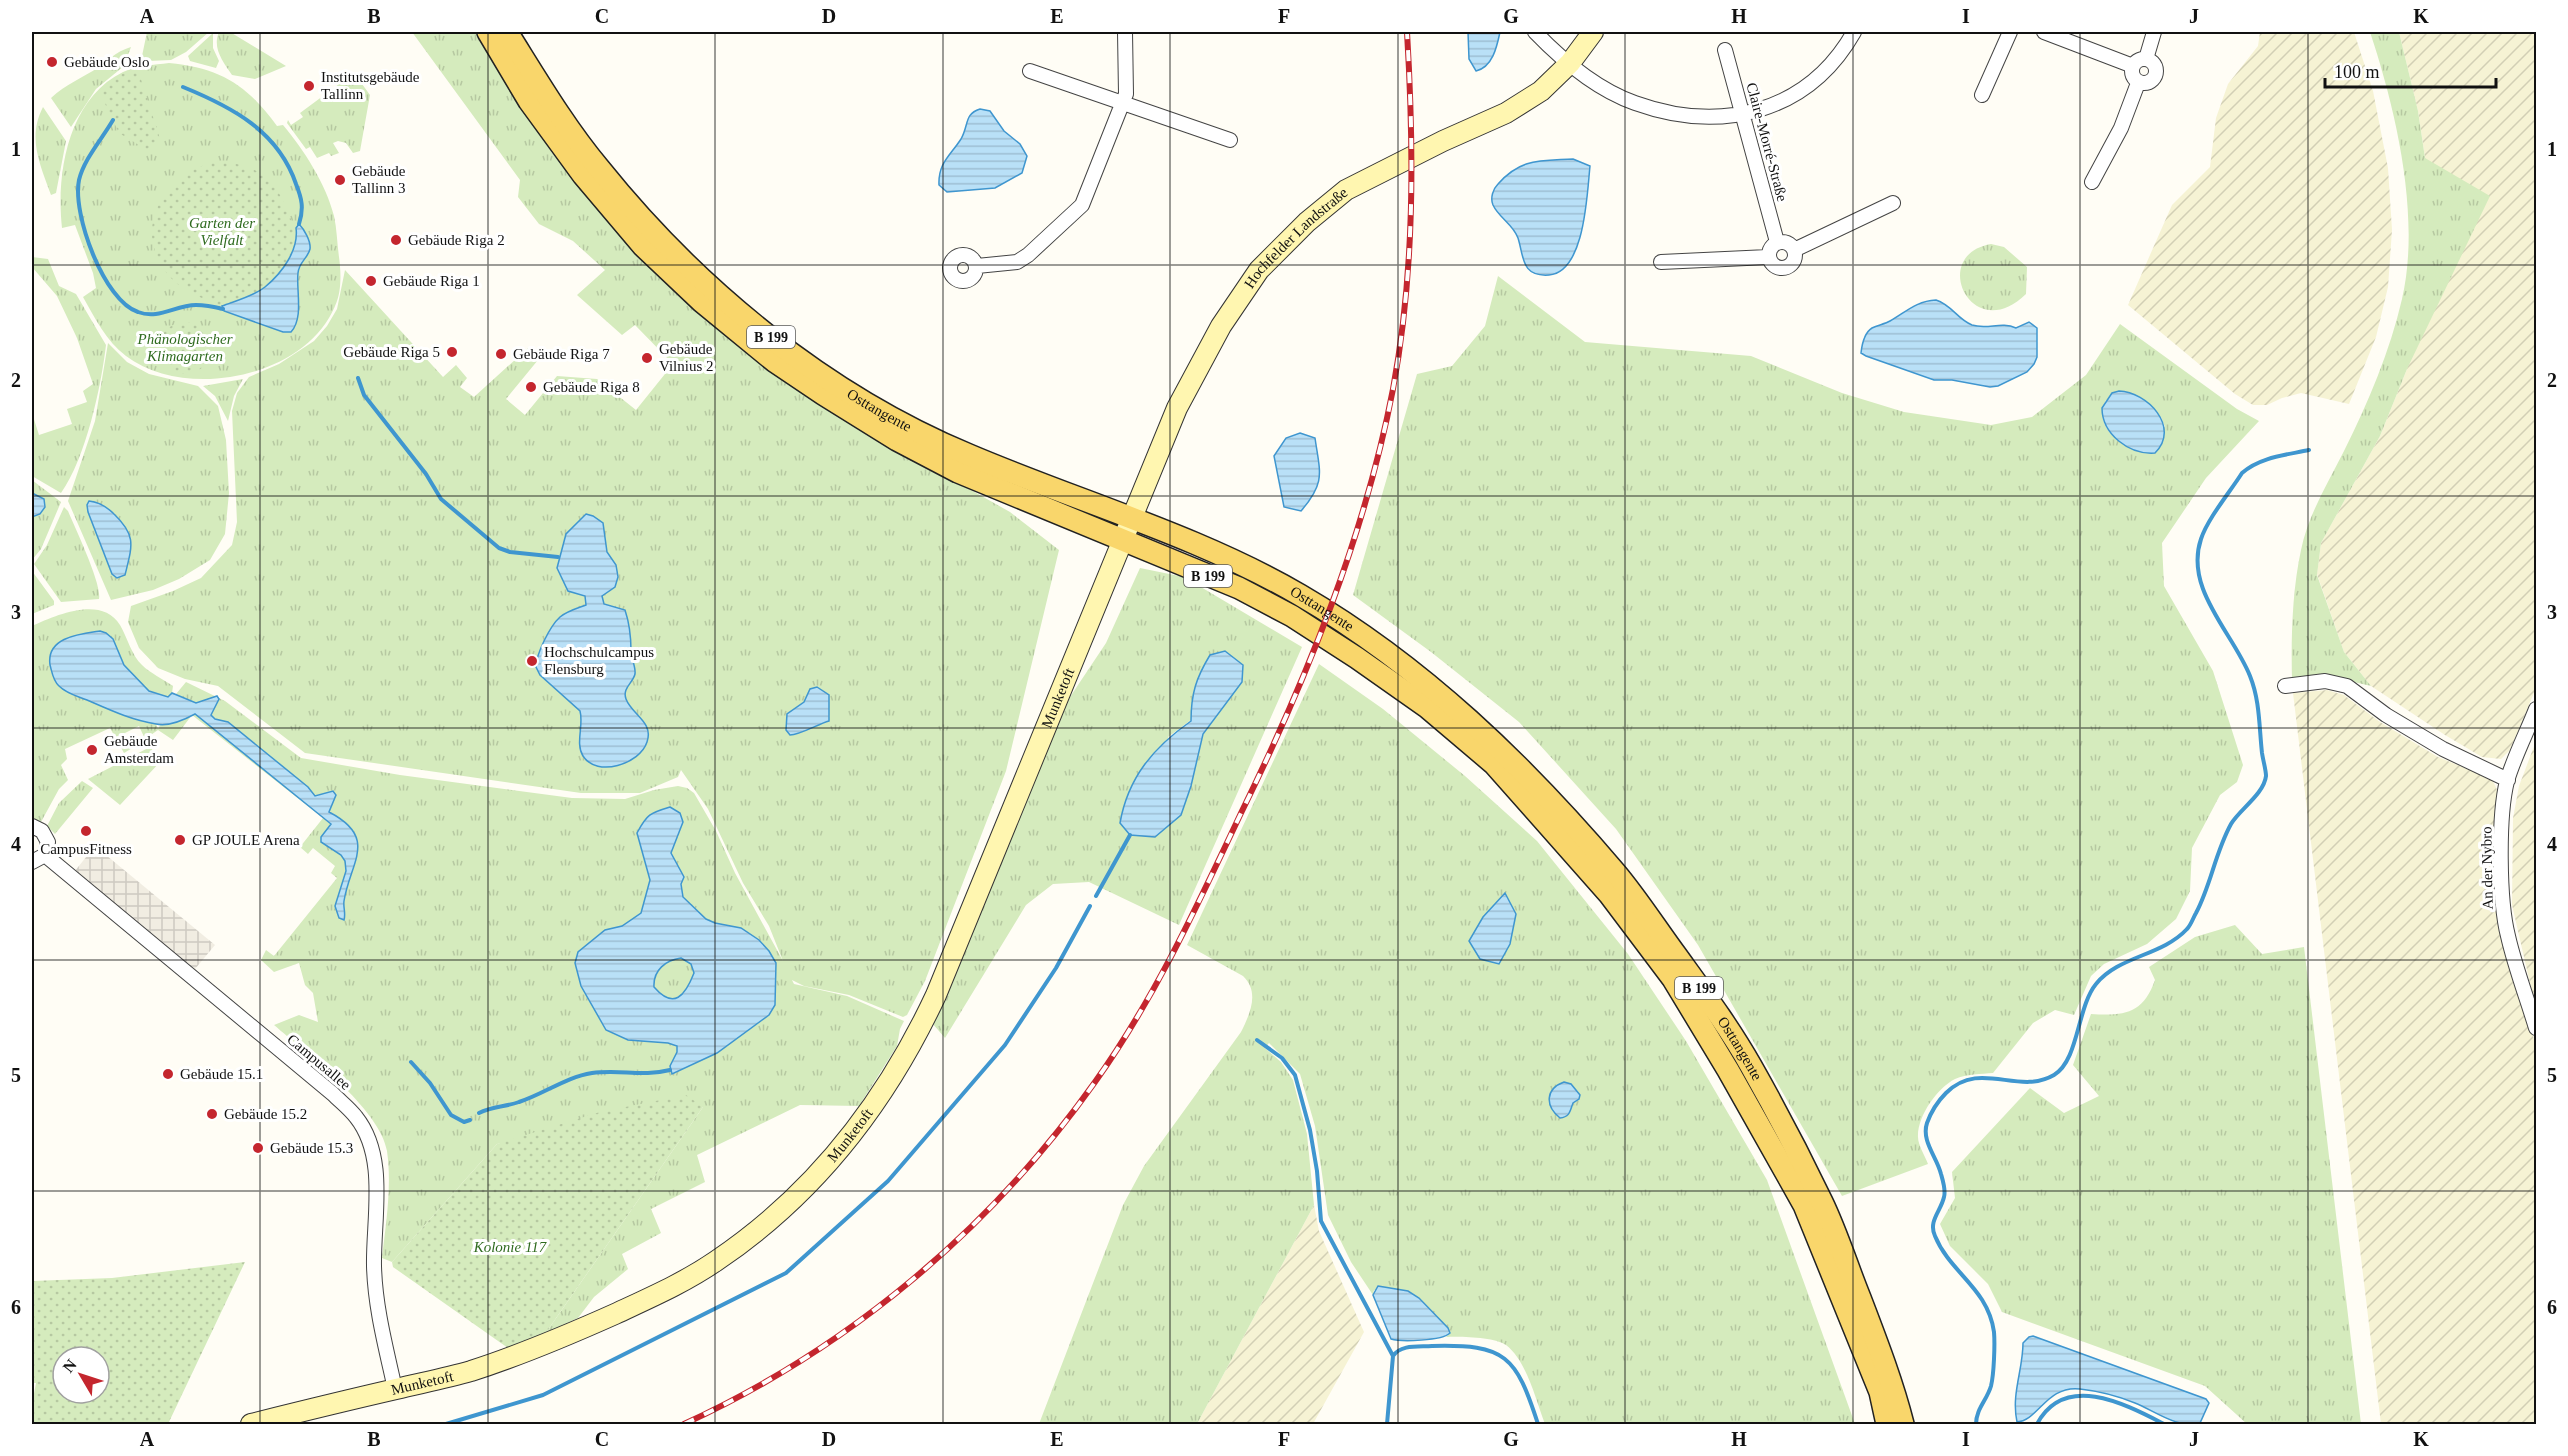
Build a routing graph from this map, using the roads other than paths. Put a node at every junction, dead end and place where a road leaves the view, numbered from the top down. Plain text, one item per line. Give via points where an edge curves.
1 (488, 32) edge
2 (507, 32) edge
3 (1125, 32) edge
4 (1535, 32) edge
5 (1593, 32) edge
6 (1854, 32) edge
7 (2010, 32) edge
8 (2044, 32) edge
9 (2154, 32) edge
10 (1725, 50) dead end
11 (2139, 62) junction
12 (1570, 63) junction
13 (1030, 71) dead end
14 (2138, 82) junction
15 (1982, 95) dead end
16 (1123, 104) junction
17 (1744, 116) junction
18 (1230, 140) dead end
19 (2092, 182) dead end
20 (1893, 203) dead end
21 (1777, 242) junction
22 (1794, 250) junction
23 (1768, 257) junction
24 (1661, 262) dead end
25 (976, 266) dead end
26 (1131, 519) junction
27 (1121, 541) junction
28 (2285, 686) dead end
29 (2536, 709) edge
30 (2508, 780) junction
31 (32, 826) edge
32 (45, 855) junction
33 (32, 862) edge
34 (2536, 1028) edge
35 (395, 1389) junction
36 (251, 1425) edge
37 (1887, 1425) edge
38 (1903, 1425) edge

1 - 27 main road, Osttangente / B 199 via 529,101 643,246 702,302 774,361 897,440 958,472
2 - 26 main road, Osttangente / B 199 via 596,165 655,235 785,348 906,426
3 - 16 street via 1127,84
4 - 12 street
5 - 12 street, Hochfelder Landstraße
6 - 17 street via 1832,66 1802,91
7 - 15 street
8 - 11 street
9 - 11 street
10 - 17 street, Claire-Morré-Straße
11 - 14 street via 2132,73
11 - 14 street via 2155,65 2156,76 2151,82
12 - 17 street via 1627,100 1655,109 1697,116
12 - 26 street, Hochfelder Landstraße via 1541,91 1506,113 1346,190 1259,270 1221,326 1177,408
13 - 16 street
14 - 19 street via 2121,128
16 - 18 street
16 - 25 street via 1082,205 1017,262
17 - 21 street, Claire-Morré-Straße
20 - 22 street
21 - 22 street via 1787,242
21 - 23 street
22 - 23 street via 1793,261 1787,267 1774,266
23 - 24 street
26 - 27 street, Munketoft
26 - 38 main road, Osttangente / B 199 via 1248,567 1301,595 1367,638 1503,749 1618,875 1749,1061 1820,1197 1893,1387
27 - 35 street, Munketoft via 936,995 894,1076 860,1125 767,1223 679,1283 574,1333 507,1359
27 - 37 main road, Osttangente / B 199 via 1239,588 1292,616 1428,708 1494,764 1609,894 1673,979 1804,1205 1880,1392
28 - 30 street via 2325,681 2347,686 2443,749
29 - 30 street, An der Nybro
30 - 34 street, An der Nybro via 2503,825 2503,907 2507,936
31 - 32 street via 47,837
32 - 33 street
32 - 35 street, Campusallee via 357,1117 371,1146 375,1173 377,1303
35 - 36 street, Munketoft

